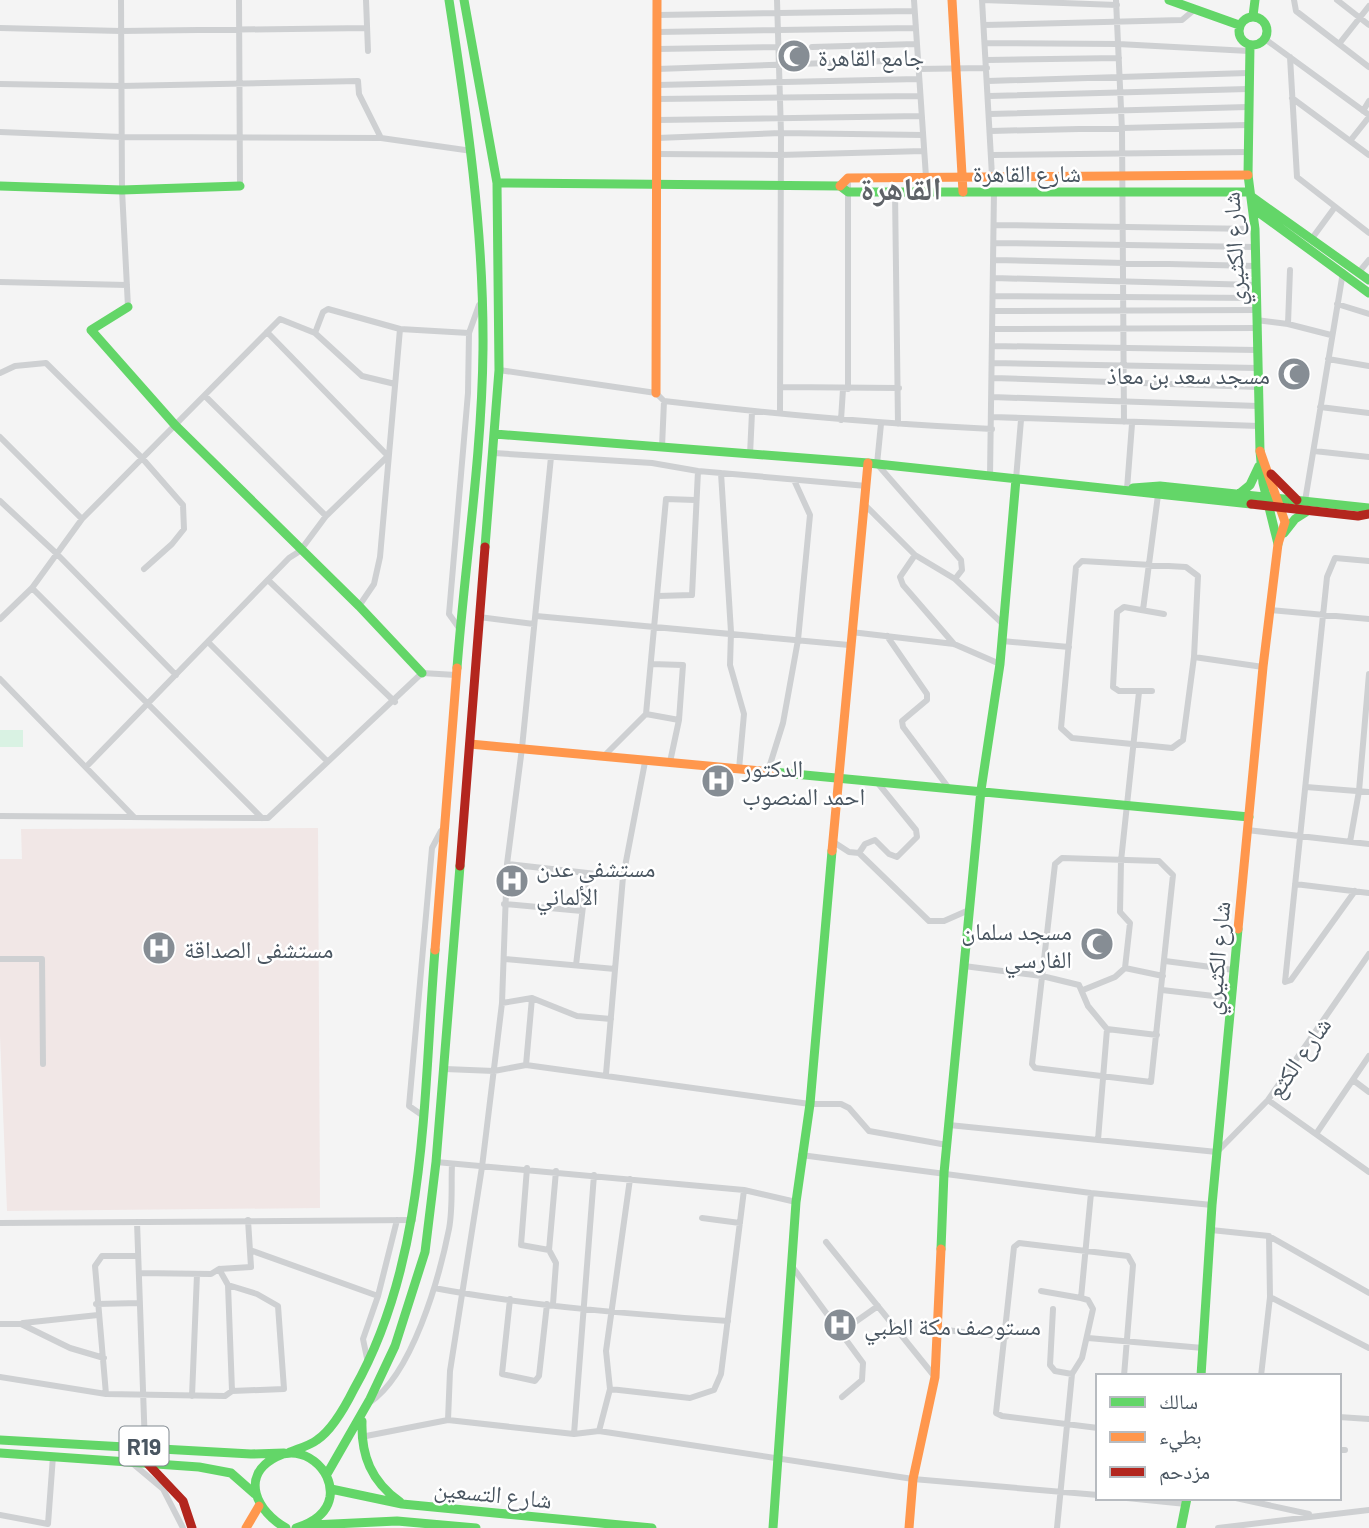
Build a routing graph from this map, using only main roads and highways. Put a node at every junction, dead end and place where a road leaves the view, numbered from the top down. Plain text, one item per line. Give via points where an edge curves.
1 (449, 0) edge
2 (464, 0) edge
3 (657, 0) edge
4 (952, 0) edge
5 (1168, 0) edge
6 (1255, 0) edge
7 (1253, 16) junction
8 (1239, 25) junction
9 (1250, 48) junction
10 (1248, 175) junction
11 (962, 177) junction
12 (497, 183) junction
13 (657, 183) junction
14 (240, 186) road end
15 (839, 186) junction
16 (0, 187) edge
17 (962, 192) junction
18 (1251, 194) junction
19 (1254, 209) junction
20 (1369, 280) edge
21 (1369, 293) edge
22 (128, 307) road end
23 (656, 393) road end
24 (495, 434) junction
25 (873, 464) junction
26 (1263, 465) junction
27 (1016, 480) junction
28 (1127, 489) junction
29 (1239, 494) junction
30 (1267, 497) junction
31 (1278, 498) junction
32 (1301, 500) junction
33 (1270, 507) junction
34 (1282, 508) junction
35 (1369, 508) edge
36 (1307, 511) junction
37 (1369, 514) edge
38 (1283, 535) junction
39 (1278, 544) junction
40 (422, 673) road end
41 (470, 744) junction
42 (837, 778) junction
43 (981, 790) junction
44 (1249, 817) junction
45 (1201, 1374) edge
46 (362, 1418) junction
47 (0, 1440) edge
48 (0, 1453) edge
49 (288, 1453) junction
50 (148, 1464) junction
51 (327, 1474) junction
52 (331, 1489) junction
53 (255, 1494) junction
54 (1187, 1501) edge
55 (402, 1504) junction
56 (258, 1506) junction
57 (398, 1525) edge
58 (301, 1527) edge
59 (192, 1528) edge
60 (246, 1528) edge
61 (286, 1528) edge
62 (476, 1528) edge
63 (652, 1528) edge
64 (773, 1528) edge
65 (909, 1528) edge
66 (1181, 1528) edge

1 - 49 main road via 472,150 483,349 413,1220 393,1302 368,1365 318,1440
2 - 12 main road
3 - 13 main road
4 - 11 main road
5 - 8 main road
6 - 7 main road
7 - 8 main road
7 - 9 main road via 1265,22 1267,30 1265,39
8 - 9 main road via 1241,39
9 - 10 main road, شارع الكثيري
10 - 11 main road, شارع القاهرة
10 - 18 main road, شارع الكثيري
11 - 15 main road, شارع القاهرة via 848,178
11 - 17 main road
12 - 13 main road
12 - 24 main road
13 - 15 main road
13 - 23 main road
14 - 16 main road via 122,190
15 - 17 main road, شارع القاهرة via 848,192
17 - 18 main road, شارع القاهرة
18 - 19 main road, شارع الكثيري
18 - 20 main road
19 - 21 main road
19 - 26 main road, شارع الكثيري
22 - 40 main road via 91,330 175,425
24 - 25 main road
24 - 41 main road
25 - 27 main road
25 - 42 main road
26 - 29 main road
26 - 30 main road, شارع الكثيري
26 - 31 main road, شارع الكثيري
26 - 32 main road
27 - 28 main road
27 - 43 main road via 1000,664
28 - 29 main road via 1160,486
28 - 33 main road
29 - 30 main road
30 - 31 main road
30 - 33 main road, شارع الكثيري
31 - 32 main road
31 - 34 main road, شارع الكثيري
32 - 35 main road
33 - 34 main road
33 - 39 main road, شارع الكثيري
34 - 36 main road
34 - 38 main road, شارع الكثيري
36 - 37 main road
36 - 38 main road
38 - 39 main road, شارع الكثيري
39 - 44 main road, شارع الكثيري
41 - 42 main road
41 - 46 main road via 445,1069 422,1264
42 - 43 main road
42 - 64 main road via 810,1104 796,1202
43 - 44 main road
43 - 65 main road via 944,1173 935,1377 913,1479
44 - 45 main road, شارع الكثيري via 1212,1205
46 - 51 main road
46 - 55 main road via 368,1470 383,1492
47 - 49 main road, R19
48 - 50 main road, R19
49 - 51 main road via 311,1458
49 - 53 main road via 263,1467
50 - 53 main road, R19 via 231,1474
50 - 59 main road via 183,1501
51 - 52 main road
52 - 55 main road, شارع التسعين
52 - 58 main road via 324,1512
53 - 56 main road
54 - 66 main road
55 - 63 main road, شارع التسعين
56 - 60 main road
56 - 61 main road via 266,1517
57 - 58 main road, شارع التسعين via 338,1521
57 - 62 main road, شارع التسعين

